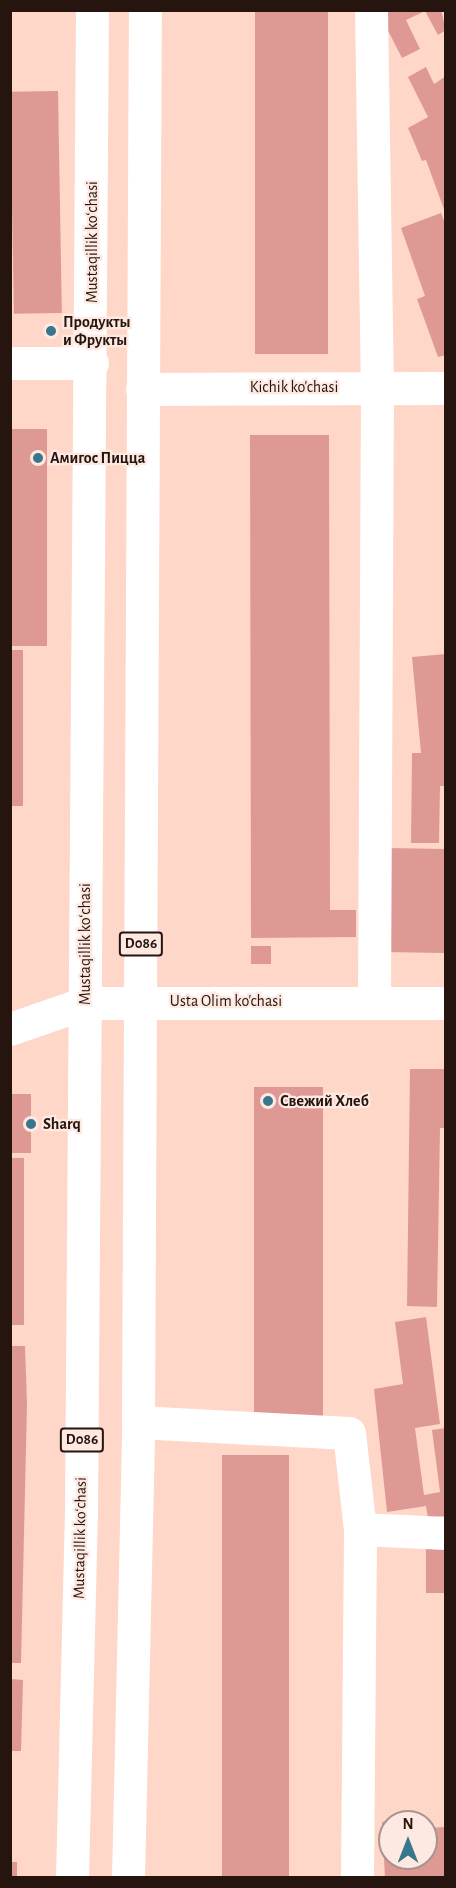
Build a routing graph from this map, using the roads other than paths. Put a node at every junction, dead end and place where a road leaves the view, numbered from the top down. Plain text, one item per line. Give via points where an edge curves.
1 (92, 10) edge
2 (145, 10) edge
3 (371, 10) edge
4 (10, 363) edge
5 (92, 363) junction
6 (377, 387) junction
7 (142, 388) junction
8 (446, 388) edge
9 (141, 1000) junction
10 (374, 1002) junction
11 (85, 1003) junction
12 (446, 1003) edge
13 (10, 1029) edge
14 (138, 1422) junction
15 (360, 1529) junction
16 (446, 1533) edge
17 (72, 1878) edge
18 (128, 1878) edge
19 (357, 1878) edge

1 - 5 main road, Mustaqillik koʻchasi / D086
2 - 7 main road, D086
3 - 6 main road
4 - 5 main road
5 - 11 main road, Mustaqillik koʻchasi / D086 via 86,548
6 - 7 main road, Kichik ko'chasi
6 - 8 main road, Kichik ko'chasi
6 - 10 main road
7 - 9 main road, D086
9 - 10 main road, Usta Olim ko'chasi
9 - 11 main road, Usta Olim ko'chasi
9 - 14 main road, D086
10 - 12 main road, Usta Olim ko'chasi
11 - 13 main road, Usta Olim ko'chasi
11 - 17 main road, Mustaqillik koʻchasi / D086 via 81,1512
14 - 15 main road via 349,1433
14 - 18 main road, D086
15 - 16 main road
15 - 19 main road

